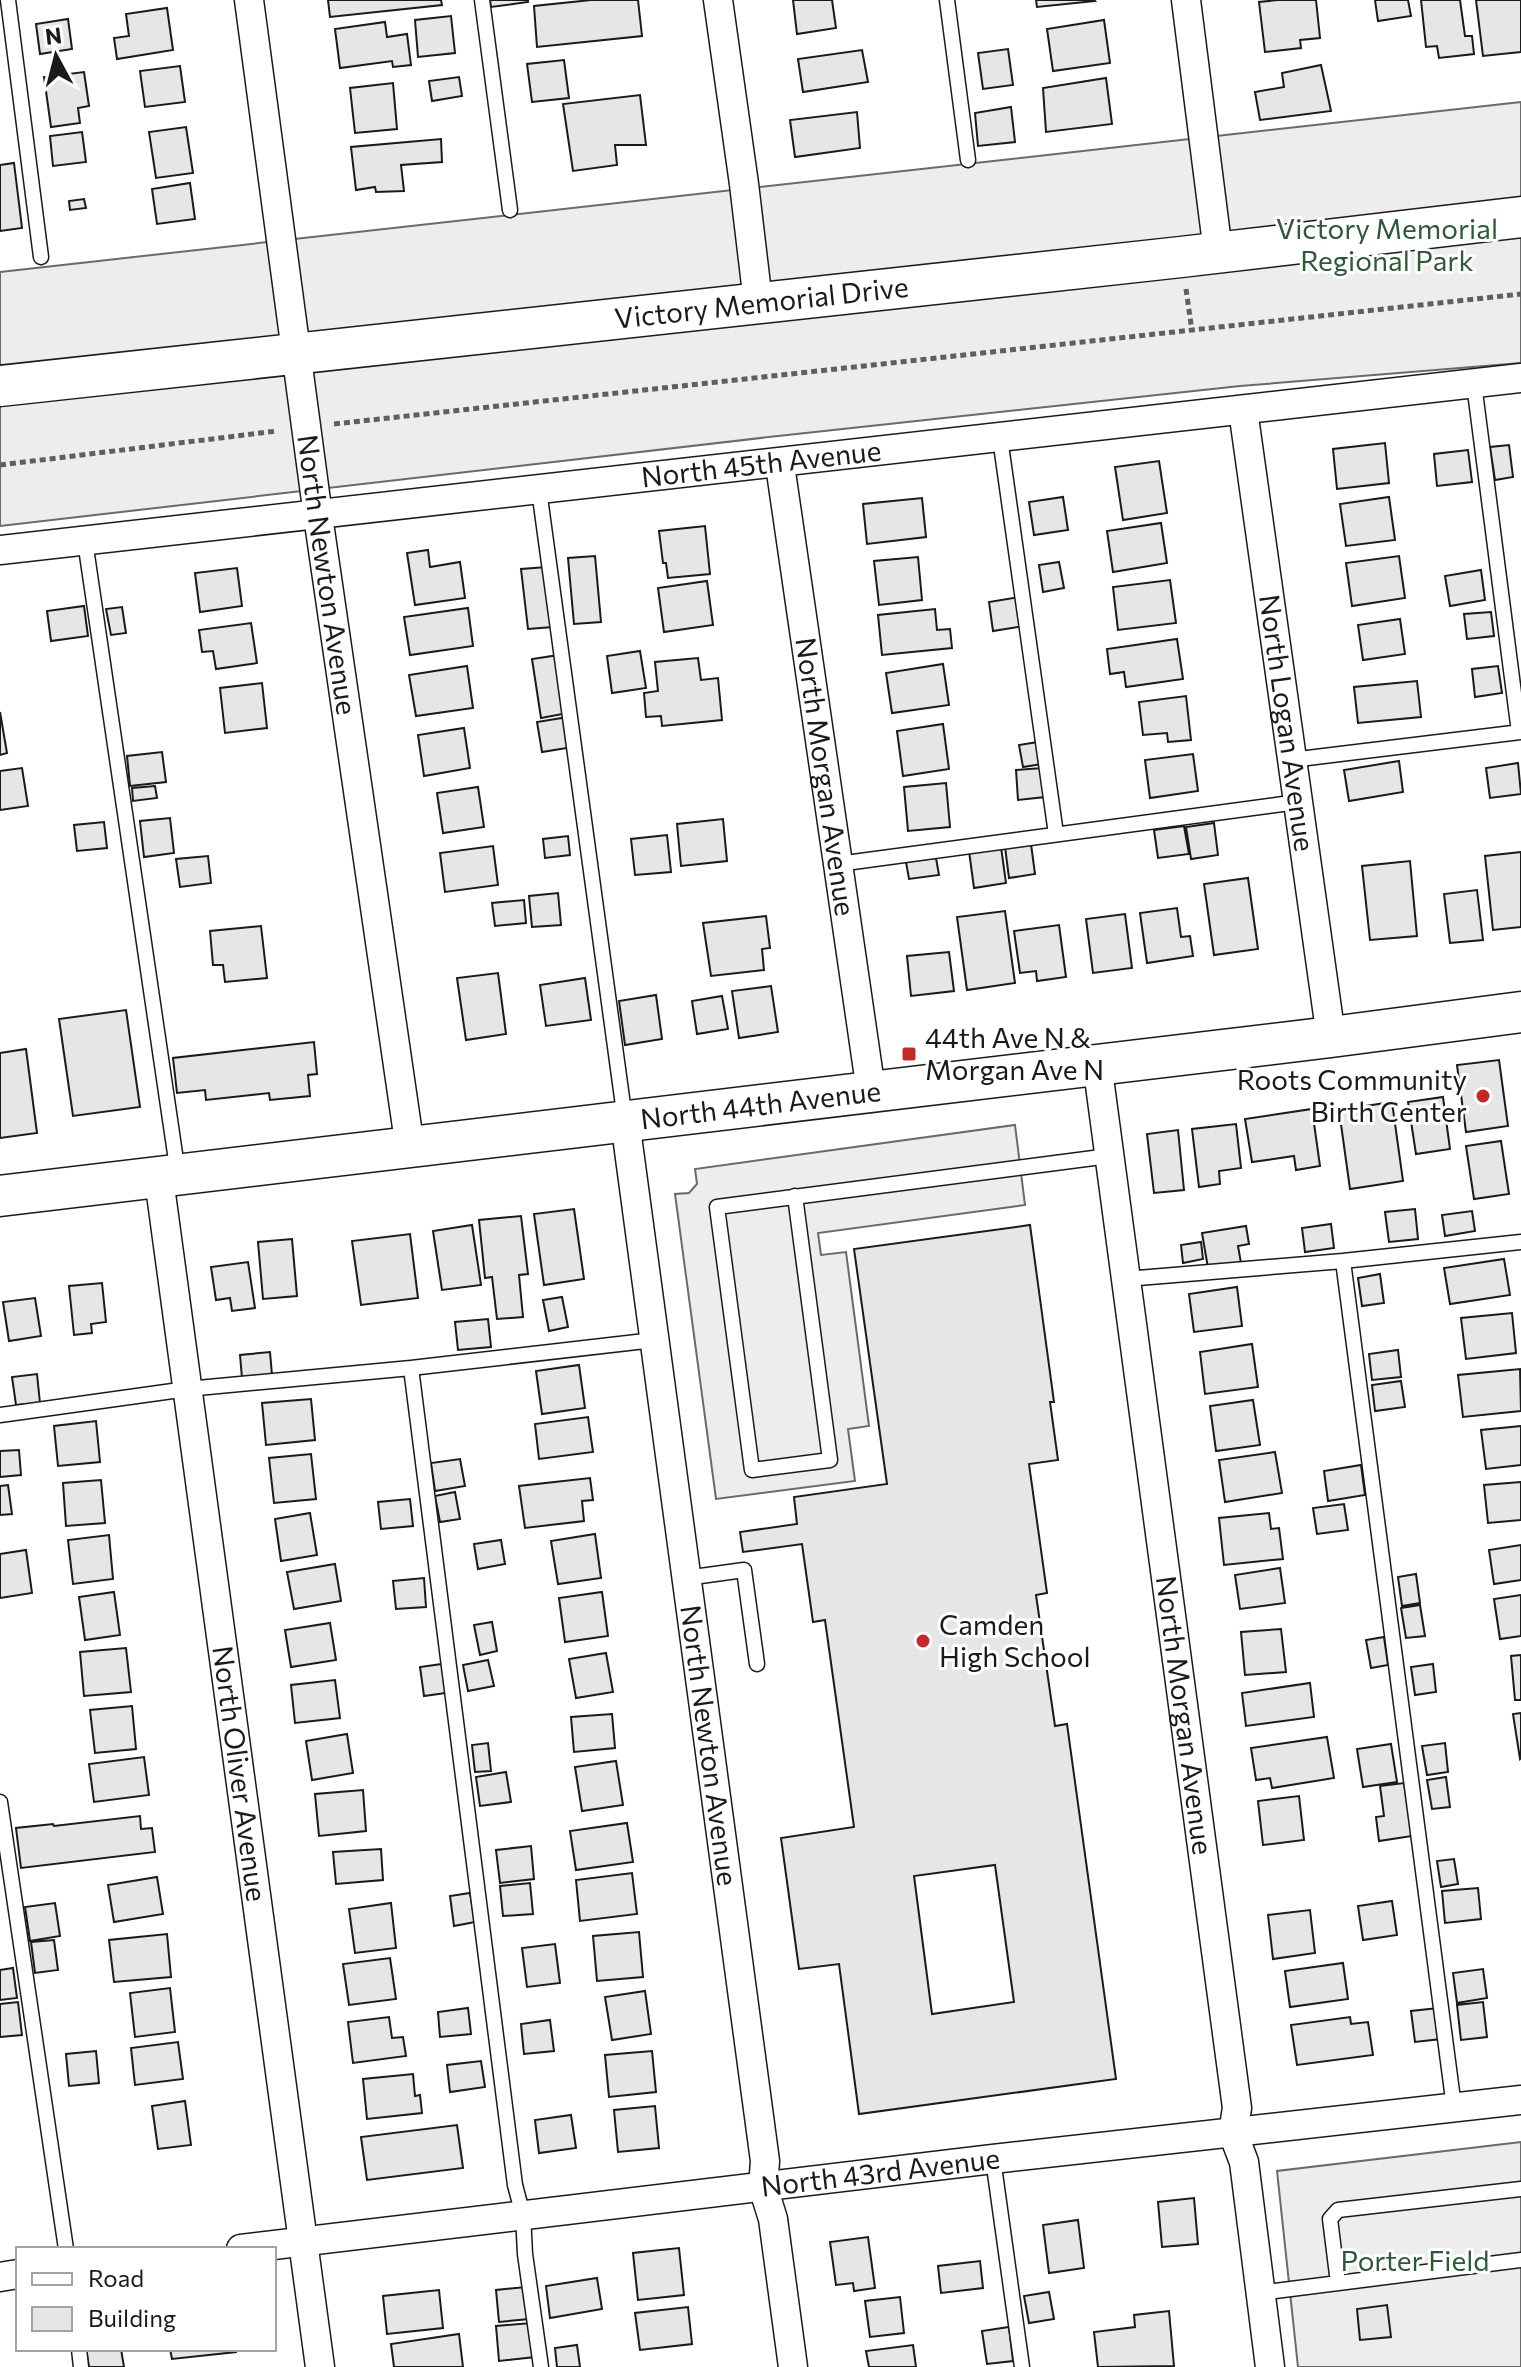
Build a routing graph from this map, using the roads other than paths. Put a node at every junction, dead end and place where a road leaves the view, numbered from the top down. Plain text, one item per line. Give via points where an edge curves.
1 (8, 0) edge
2 (249, 0) edge
3 (482, 0) edge
4 (718, 0) edge
5 (947, 0) edge
6 (1186, 0) edge
7 (968, 160) dead end
8 (510, 210) dead end
9 (1521, 217) edge
10 (1218, 252) junction
11 (41, 257) dead end
12 (758, 302) junction
13 (296, 353) junction
14 (1521, 378) edge
15 (1474, 384) junction
16 (0, 386) edge
17 (1243, 410) junction
18 (1000, 438) junction
19 (782, 462) junction
20 (539, 490) junction
21 (318, 516) junction
22 (85, 541) junction
23 (0, 550) edge
24 (1520, 732) edge
25 (1291, 760) junction
26 (1298, 802) junction
27 (1056, 834) junction
28 (838, 864) junction
29 (1521, 1012) edge
30 (1331, 1037) junction
31 (1097, 1063) junction
32 (871, 1091) junction
33 (625, 1121) junction
34 (410, 1148) junction
35 (1109, 1156) junction
36 (168, 1177) junction
37 (0, 1196) edge
38 (795, 1196) junction
39 (1521, 1242) edge
40 (1343, 1261) junction
41 (1126, 1279) junction
42 (654, 1340) junction
43 (411, 1368) junction
44 (187, 1389) junction
45 (0, 1415) edge
46 (686, 1578) junction
47 (757, 1664) dead end
48 (0, 1802) edge
49 (1521, 2100) edge
50 (1454, 2107) junction
51 (1233, 2133) junction
52 (993, 2159) junction
53 (763, 2187) junction
54 (1521, 2189) edge
55 (523, 2215) junction
56 (303, 2242) junction
57 (66, 2247) edge
58 (259, 2247) edge
59 (1521, 2260) edge
60 (1338, 2283) junction
61 (1259, 2293) junction
62 (320, 2367) edge
63 (541, 2367) edge
64 (793, 2367) edge
65 (1022, 2367) edge
66 (1270, 2367) edge

1 - 11 lane
2 - 13 street, North Newton Avenue
3 - 8 lane
4 - 12 street
5 - 7 lane
6 - 10 street
9 - 10 street, Victory Memorial Drive
10 - 12 street, Victory Memorial Drive
12 - 13 street, Victory Memorial Drive
13 - 16 street, Victory Memorial Drive
13 - 21 street, North Newton Avenue
14 - 15 street, North 45th Avenue
15 - 17 street, North 45th Avenue
15 - 24 lane
17 - 18 street, North 45th Avenue
17 - 25 street, North Logan Avenue
18 - 19 street, North 45th Avenue
18 - 27 lane
19 - 20 street, North 45th Avenue
19 - 28 street, North Morgan Avenue
20 - 21 street, North 45th Avenue
20 - 33 lane
21 - 22 street, North 45th Avenue
21 - 34 street, North Newton Avenue
22 - 23 street, North 45th Avenue
22 - 36 lane
24 - 25 lane
25 - 26 street, North Logan Avenue
26 - 27 lane
26 - 30 street, North Logan Avenue
27 - 28 lane
28 - 32 street, North Morgan Avenue
29 - 30 street, North 44th Avenue
30 - 31 street, North 44th Avenue
31 - 32 street, North 44th Avenue
31 - 35 street, North Morgan Avenue
32 - 33 street, North 44th Avenue
33 - 34 street, North 44th Avenue
33 - 42 street, North Newton Avenue
34 - 36 street, North 44th Avenue
35 - 38 lane
35 - 41 street, North Morgan Avenue
36 - 37 street, North 44th Avenue
36 - 44 street, North Oliver Avenue
38 - 38 lane via 830,1460 752,1470 717,1207
39 - 40 lane
40 - 41 lane
40 - 50 lane
41 - 51 street, North Morgan Avenue via 1237,2108
42 - 43 lane
42 - 46 street, North Newton Avenue
43 - 44 lane
43 - 55 lane
44 - 45 lane
44 - 56 street, North Oliver Avenue
46 - 47 lane via 744,1570
46 - 53 street, North Newton Avenue via 765,2161
48 - 57 lane
49 - 50 street, North 43rd Avenue
50 - 51 street, North 43rd Avenue
51 - 52 street, North 43rd Avenue
51 - 61 street, North Morgan Avenue via 1244,2162
52 - 53 street, North 43rd Avenue
52 - 65 lane
53 - 55 street, North 43rd Avenue
53 - 64 street, North Newton Avenue via 773,2219
54 - 60 lane via 1338,2210 1330,2219
55 - 56 street, North 43rd Avenue
55 - 63 lane
56 - 58 street, North 43rd Avenue
56 - 62 street, North Oliver Avenue
59 - 60 lane
60 - 61 lane
61 - 66 street, North Morgan Avenue

